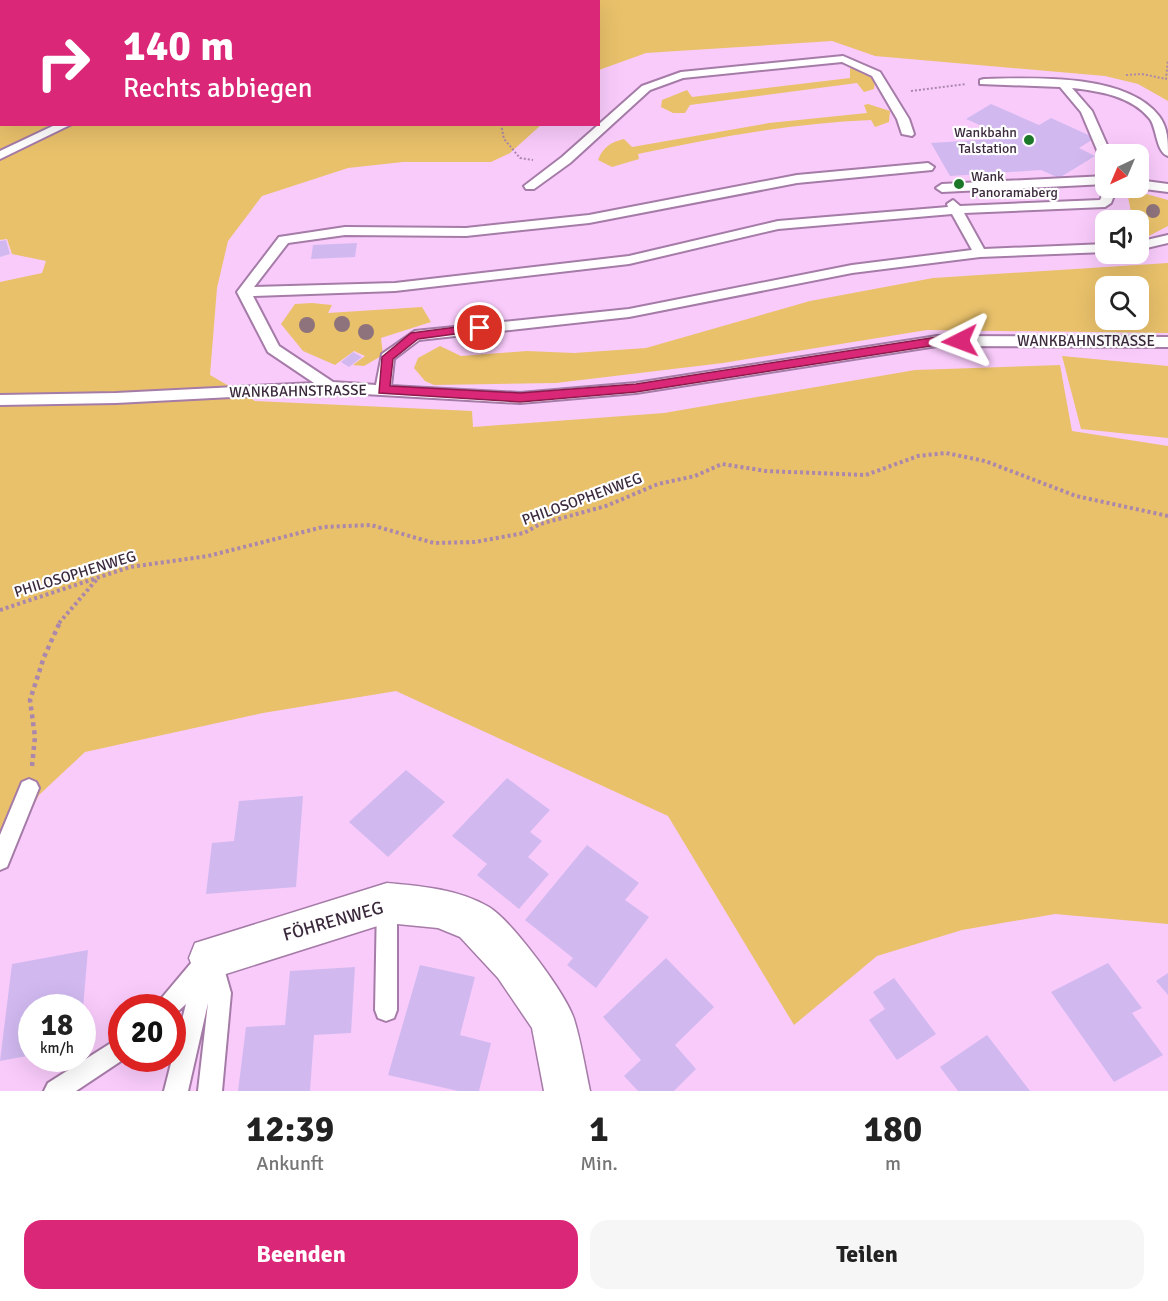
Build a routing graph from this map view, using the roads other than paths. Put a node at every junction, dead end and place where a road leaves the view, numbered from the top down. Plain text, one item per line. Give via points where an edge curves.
1 (984, 82) road end
2 (1063, 84) junction
3 (63, 126) edge
4 (908, 134) dead end
5 (1100, 144) edge
6 (1168, 152) edge
7 (0, 155) edge
8 (928, 166) dead end
9 (1095, 181) edge
10 (1149, 185) edge
11 (530, 186) dead end
12 (1168, 188) edge
13 (1107, 198) edge
14 (957, 210) junction
15 (1168, 239) edge
16 (1149, 243) edge
17 (1095, 248) edge
18 (980, 253) junction
19 (244, 292) junction
20 (1168, 342) edge
21 (330, 387) junction
22 (383, 390) junction
23 (0, 400) edge
24 (29, 788) road end
25 (0, 860) edge
26 (387, 903) junction
27 (210, 958) junction
28 (180, 994) edge
29 (386, 1010) dead end
30 (108, 1056) edge
31 (56, 1091) edge
32 (176, 1091) edge
33 (210, 1091) edge
34 (567, 1091) edge

1 - 2 lane
2 - 5 lane via 1086,111
2 - 6 lane via 1104,90 1143,106 1155,117
3 - 7 lane
4 - 11 lane via 876,74 843,59 681,75 646,88 566,160
8 - 19 lane via 797,179 589,219 466,232 345,231 284,240
9 - 14 lane via 942,188
10 - 12 lane
13 - 14 lane via 1105,203
14 - 18 lane
14 - 19 lane via 778,225 629,260 521,273 394,287
15 - 16 lane
17 - 18 lane
18 - 22 lane via 852,269 628,314 415,336 387,357
19 - 21 lane via 273,349
20 - 22 lane, WANKBAHNSTRASSE via 937,341 636,388 520,398
21 - 22 lane, WANKBAHNSTRASSE
21 - 23 lane, WANKBAHNSTRASSE
24 - 25 lane
26 - 27 street, FÖHRENWEG
26 - 29 lane
26 - 34 street, FÖHRENWEG via 438,908 475,922 513,963 552,1019
27 - 28 lane
27 - 32 lane
27 - 33 lane via 220,993
30 - 31 lane

